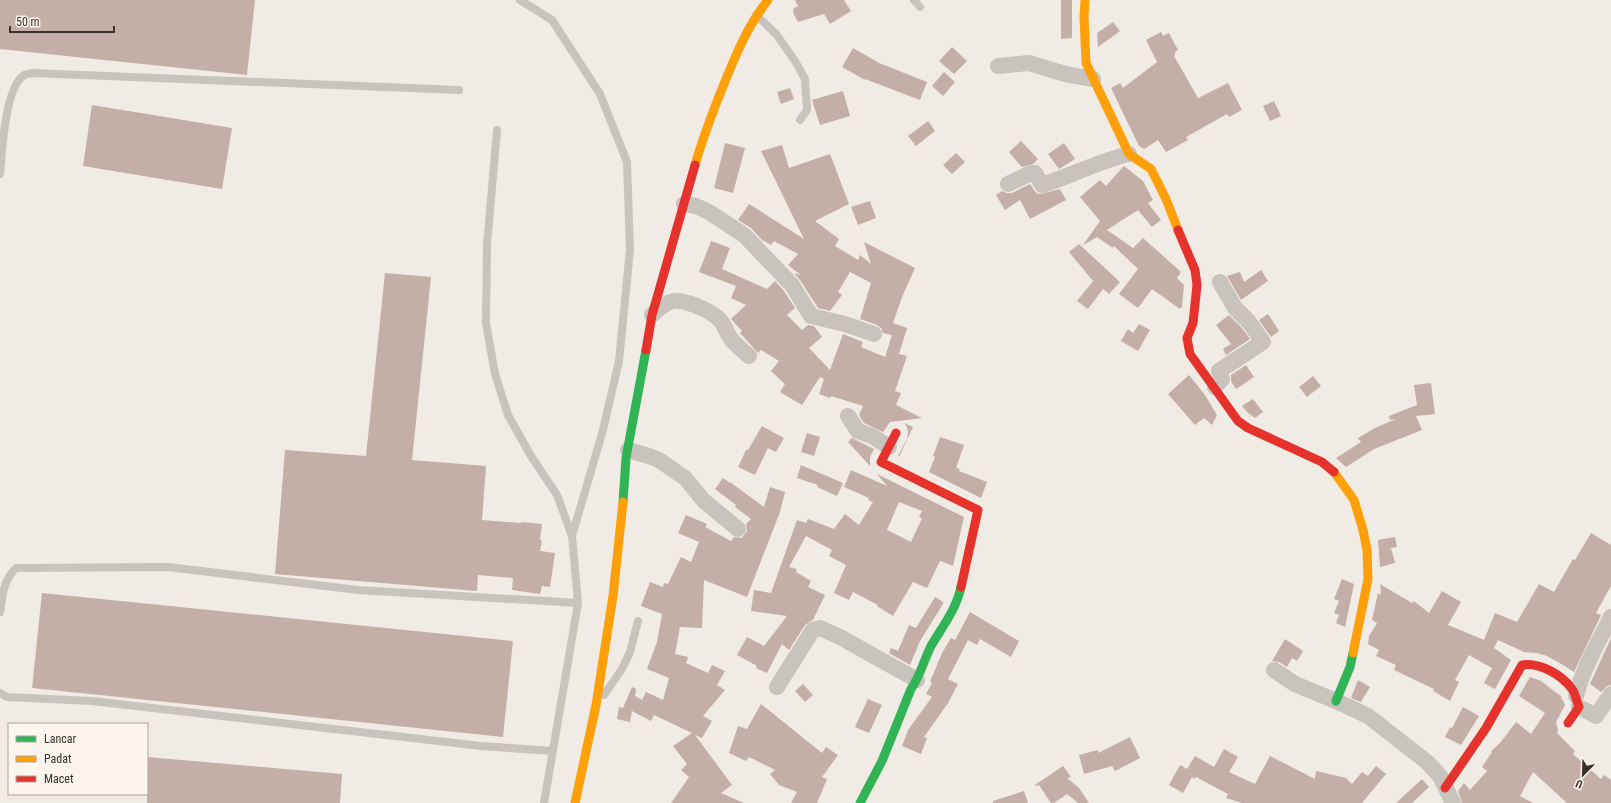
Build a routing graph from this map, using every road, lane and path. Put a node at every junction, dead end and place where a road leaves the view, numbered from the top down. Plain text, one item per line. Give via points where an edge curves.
1 (520, 0) edge
2 (768, 0) edge
3 (914, 0) edge
4 (1085, 0) edge
5 (920, 7) dead end
6 (756, 15) junction
7 (998, 66) dead end
8 (1093, 79) junction
9 (459, 90) dead end
10 (800, 120) dead end
11 (497, 130) dead end
12 (1129, 154) junction
13 (0, 174) edge
14 (1008, 184) dead end
15 (684, 204) junction
16 (1220, 282) dead end
17 (652, 315) junction
18 (874, 334) dead end
19 (748, 356) dead end
20 (1215, 387) junction
21 (848, 416) dead end
22 (893, 440) joint
23 (628, 450) junction
24 (738, 529) dead end
25 (572, 536) junction
26 (578, 603) junction
27 (0, 612) edge
28 (1611, 617) edge
29 (638, 621) dead end
30 (1274, 670) dead end
31 (917, 680) junction
32 (777, 687) dead end
33 (0, 693) edge
34 (1611, 694) edge
35 (1336, 701) junction
36 (1577, 702) junction
37 (596, 705) junction
38 (1568, 723) dead end
39 (553, 751) junction
40 (1445, 788) junction
41 (544, 803) edge
42 (575, 803) edge
43 (860, 803) edge
44 (1453, 803) edge

1 - 25 lane via 552,20 600,94 627,162 630,250 619,361 603,430
2 - 6 street
3 - 5 lane
4 - 8 street via 1086,63
6 - 10 lane via 776,34 796,61 805,79 807,110
6 - 15 street via 719,92 705,130
7 - 8 street via 1029,63
8 - 12 street
9 - 13 lane via 32,73 24,75 16,83 6,116
11 - 25 lane via 486,245 486,323 495,374 508,415 556,494
12 - 14 street via 1042,185 1035,173 1031,172
12 - 20 street via 1151,169 1195,270 1197,285 1193,323 1187,338 1190,354
15 - 17 street
15 - 18 street via 709,212 744,235 792,285 811,316
16 - 20 street via 1235,308 1263,342 1219,371 1222,379
17 - 19 street via 666,304 675,301 683,301 698,307 718,318 731,339
17 - 23 street
20 - 35 street via 1238,421 1253,431 1322,462 1346,486 1354,500 1367,550 1368,579 1350,666
21 - 22 street via 858,431
22 - 31 street via 881,462 978,510 954,609 931,647
23 - 24 street via 659,460 685,478 704,501
23 - 37 street via 613,596
25 - 26 lane
26 - 27 lane via 358,590 168,567 16,568 9,574 5,583
26 - 39 lane
28 - 36 street via 1579,684
29 - 37 lane via 630,652 622,669
30 - 35 street via 1295,684
31 - 32 street via 820,628 813,630
31 - 43 street
33 - 39 lane via 7,697 92,701 481,746
34 - 36 street via 1596,716
35 - 40 street via 1368,716 1417,753 1440,776
36 - 38 street
36 - 40 street via 1564,679 1536,665 1522,665 1478,742
37 - 42 street
39 - 41 lane
40 - 44 street

